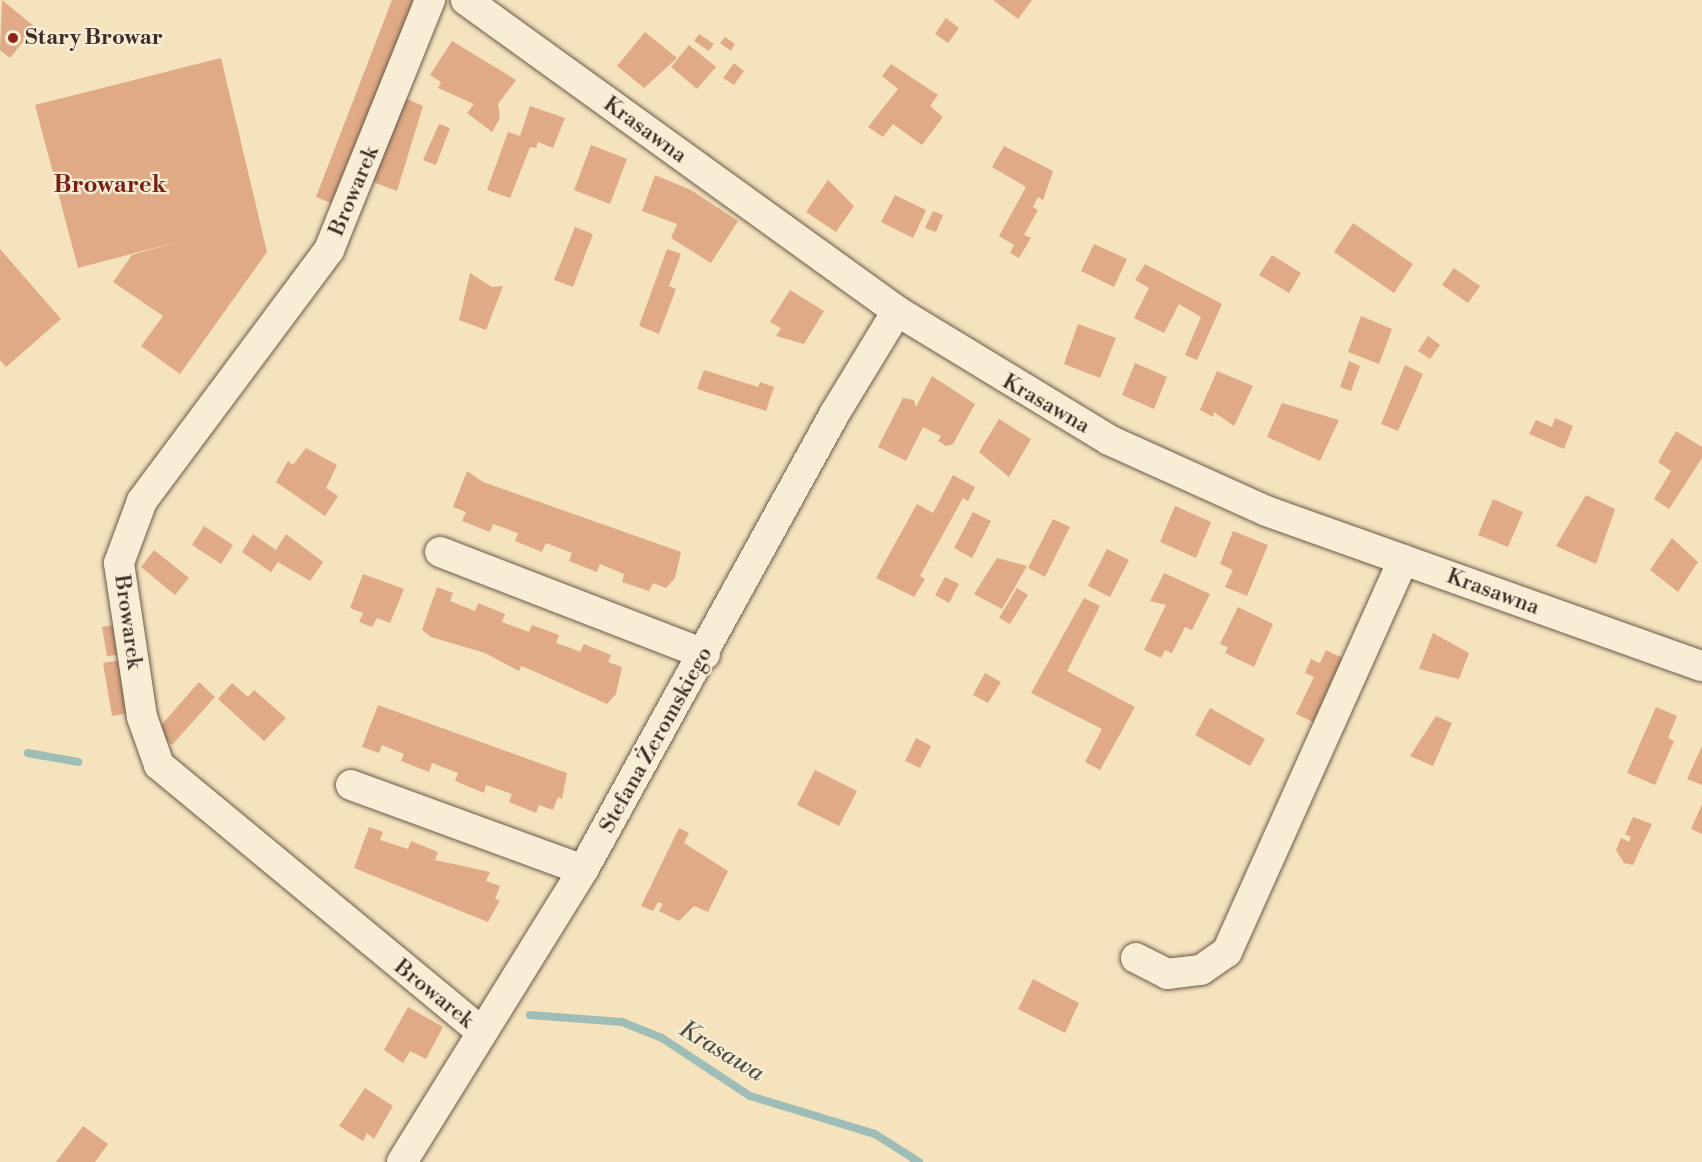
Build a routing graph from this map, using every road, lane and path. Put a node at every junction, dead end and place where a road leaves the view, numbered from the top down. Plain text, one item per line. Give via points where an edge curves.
1 (430, 0) edge
2 (466, 0) edge
3 (897, 311) junction
4 (440, 552) dead end
5 (1403, 560) junction
6 (705, 654) junction
7 (1702, 666) edge
8 (351, 785) dead end
9 (583, 870) junction
10 (1136, 958) dead end
11 (482, 1032) junction
12 (402, 1162) edge

1 - 11 street, Browarek via 329,250 142,501 119,563 142,717 159,765
2 - 3 street, Krasawna
3 - 5 street, Krasawna via 1099,434 1209,490
3 - 6 street, Stefana Żeromskiego via 835,413
4 - 6 street
5 - 7 street, Krasawna
5 - 10 street via 1227,952 1201,970 1167,974
6 - 9 street, Stefana Żeromskiego
8 - 9 street
9 - 11 street, Stefana Żeromskiego
11 - 12 street, Stefana Żeromskiego

